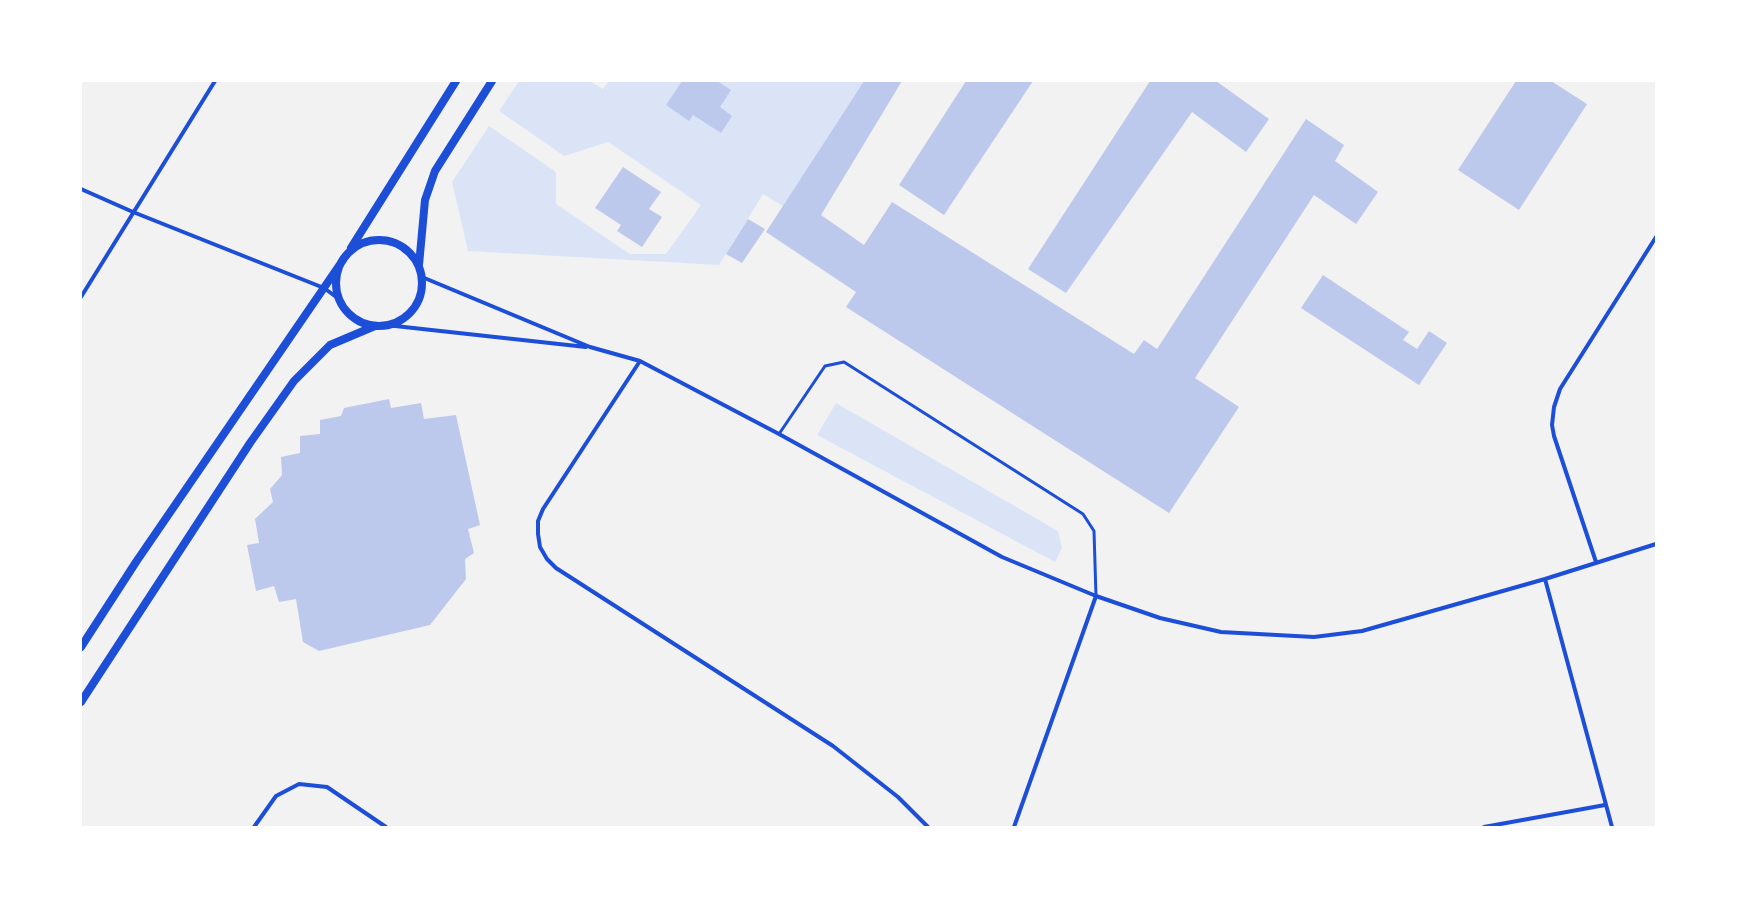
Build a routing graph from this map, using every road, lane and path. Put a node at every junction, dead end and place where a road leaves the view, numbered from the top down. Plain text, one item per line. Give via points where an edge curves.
1 (215, 81) edge
2 (456, 81) edge
3 (492, 81) edge
4 (81, 189) edge
5 (133, 212) junction
6 (1656, 237) edge
7 (349, 252) junction
8 (343, 260) junction
9 (419, 266) junction
10 (422, 277) junction
11 (324, 288) junction
12 (81, 297) edge
13 (339, 299) junction
14 (375, 326) junction
15 (386, 326) junction
16 (590, 347) junction
17 (640, 361) junction
18 (778, 434) junction
19 (1656, 544) edge
20 (1596, 562) junction
21 (1545, 579) junction
22 (1096, 596) junction
23 (81, 647) edge
24 (81, 702) edge
25 (1606, 804) junction
26 (254, 827) edge
27 (386, 827) edge
28 (928, 827) edge
29 (1014, 827) edge
30 (1484, 827) edge
31 (1612, 827) edge

1 - 5 street
2 - 7 main road
3 - 9 main road via 435,171 425,200
4 - 5 street
5 - 11 street
5 - 12 street
6 - 20 street via 1560,389 1554,407 1554,436
7 - 8 main road
7 - 9 main road via 360,244 387,240 401,245
8 - 11 main road
8 - 13 main road via 337,273
9 - 10 main road
10 - 15 main road via 422,290 409,314
10 - 16 street
11 - 13 street
11 - 23 main road via 136,562
13 - 14 main road via 354,317
14 - 15 main road
14 - 24 main road via 330,345 294,381 250,443
15 - 16 street
16 - 17 street
17 - 18 street
17 - 28 street via 543,509 538,521 538,534 540,547 547,559 556,568 833,746 898,797
18 - 22 street via 1002,558
18 - 22 lane via 826,366 844,362 1082,514 1094,531
19 - 20 street
20 - 21 street
21 - 22 street via 1362,631 1314,637 1221,632 1160,618
21 - 25 street
22 - 29 street
25 - 30 street
25 - 31 street
26 - 27 street via 276,796 299,784 328,787

